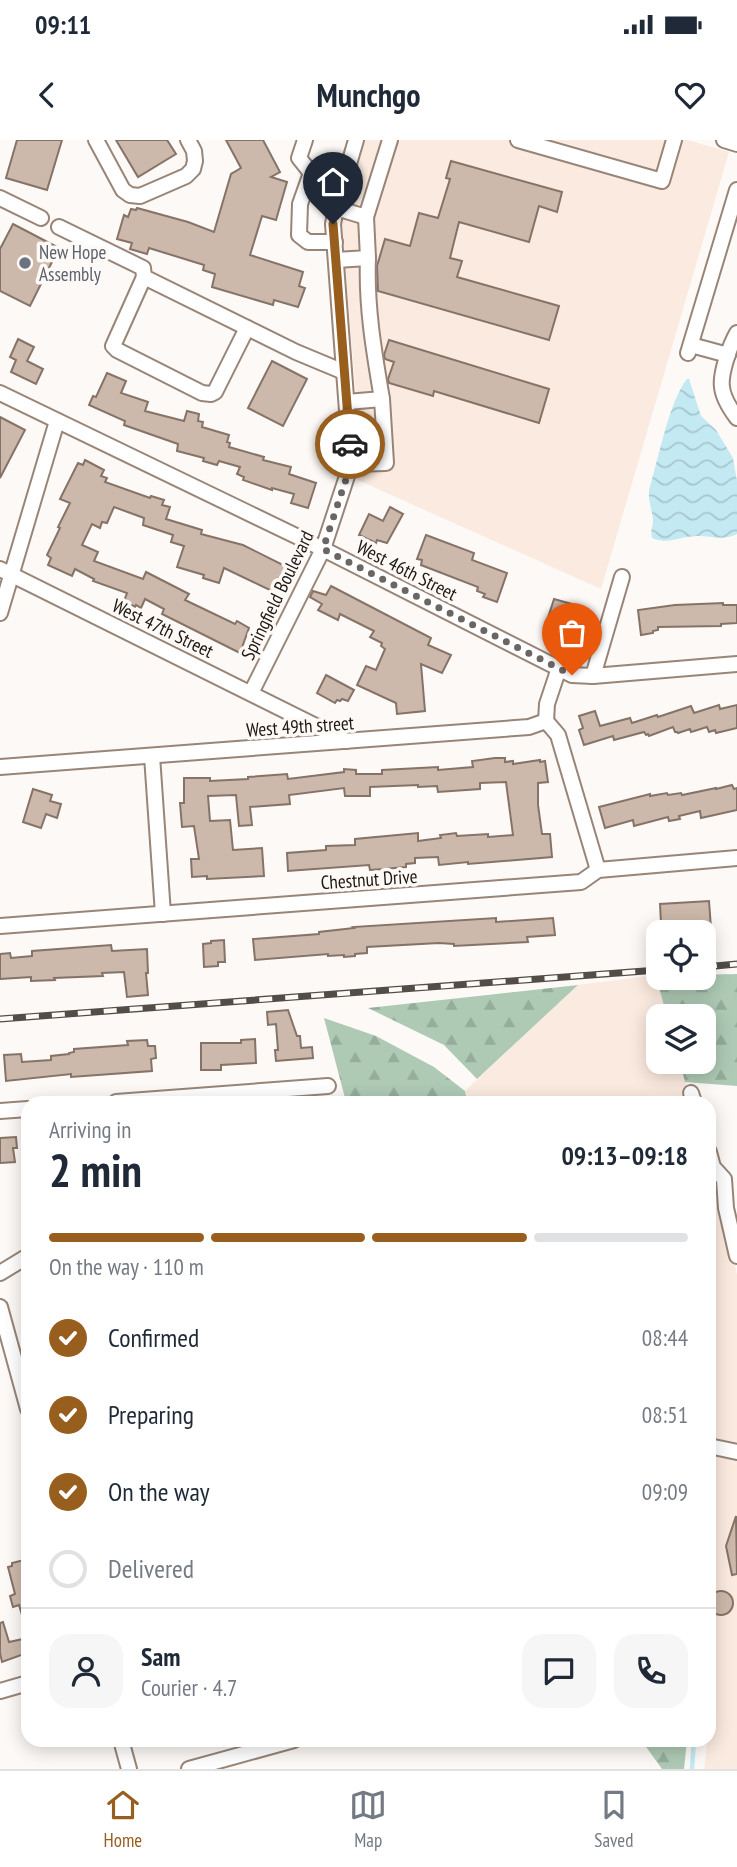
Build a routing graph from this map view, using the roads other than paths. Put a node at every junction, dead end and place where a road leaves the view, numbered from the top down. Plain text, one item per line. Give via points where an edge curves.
1 (96, 140) edge
2 (188, 140) edge
3 (291, 140) edge
4 (305, 140) edge
5 (356, 140) edge
6 (390, 140) edge
7 (518, 140) edge
8 (674, 140) edge
9 (723, 140) edge
10 (737, 144) edge
11 (299, 158) junction
12 (311, 173) junction
13 (344, 182) junction
14 (737, 190) edge
15 (0, 198) edge
16 (336, 208) junction
17 (366, 217) junction
18 (41, 218) dead end
19 (59, 227) dead end
20 (335, 242) junction
21 (368, 258) junction
22 (336, 260) junction
23 (144, 277) junction
24 (247, 328) junction
25 (737, 333) edge
26 (728, 355) junction
27 (344, 372) junction
28 (0, 393) edge
29 (382, 399) junction
30 (347, 402) junction
31 (737, 418) edge
32 (57, 421) junction
33 (351, 464) junction
34 (323, 549) junction
35 (6, 571) edge
36 (622, 577) dead end
37 (0, 613) edge
38 (737, 664) edge
39 (559, 668) junction
40 (593, 676) junction
41 (251, 693) junction
42 (546, 722) junction
43 (346, 741) junction
44 (152, 756) junction
45 (0, 767) edge
46 (737, 858) edge
47 (598, 870) junction
48 (163, 914) junction
49 (0, 926) edge
50 (328, 1086) dead end
51 (273, 1096) edge
52 (21, 1110) edge
53 (0, 1111) edge
54 (730, 1177) edge
55 (737, 1256) edge
56 (21, 1260) edge
57 (0, 1273) edge
58 (0, 1307) edge
59 (21, 1384) edge
60 (716, 1448) edge
61 (737, 1452) edge
62 (21, 1685) edge
63 (0, 1691) edge
64 (123, 1747) edge
65 (269, 1747) edge
66 (129, 1769) edge
67 (189, 1769) edge

1 - 2 street via 123,190 140,196 193,169 194,151
3 - 11 street
4 - 11 street
5 - 13 street, Springfield Boulevard
6 - 17 street
7 - 8 street via 662,181
9 - 10 street
11 - 12 street
12 - 13 street
12 - 20 street via 300,204 299,236 307,242
13 - 16 street, Springfield Boulevard
14 - 26 street via 690,349
15 - 18 street
16 - 17 street
16 - 20 street, Springfield Boulevard
17 - 21 street
19 - 23 street via 143,268
20 - 22 street, Springfield Boulevard
21 - 22 street
21 - 29 street via 367,290
22 - 27 street, Springfield Boulevard
23 - 24 street
23 - 24 street via 113,346 202,393 215,392
24 - 27 street
25 - 26 street
26 - 31 street via 722,387
27 - 30 street, Springfield Boulevard
28 - 32 street, West 46th Street
29 - 30 street
29 - 33 street via 386,463
30 - 33 street, Springfield Boulevard
32 - 34 street, West 46th Street
32 - 35 street
33 - 34 street, Springfield Boulevard
34 - 39 street, West 46th Street
34 - 41 street, Springfield Boulevard
35 - 37 street
35 - 41 street, West 47th Street
36 - 40 street
38 - 40 street, West 46th Street
39 - 40 street, West 46th Street via 572,675
39 - 42 street
41 - 43 street, West 47th Street
42 - 43 street, West 49th street
42 - 47 street via 558,735
43 - 44 street, West 49th street
44 - 45 street, West 49th street
44 - 48 street
46 - 47 street, Chestnut Drive
47 - 48 street, Chestnut Drive via 581,882
48 - 49 street, Chestnut Drive
50 - 51 street
52 - 53 street
54 - 55 street via 726,1208
56 - 57 street
58 - 59 street
60 - 61 street
62 - 63 street
64 - 66 street
65 - 67 street

